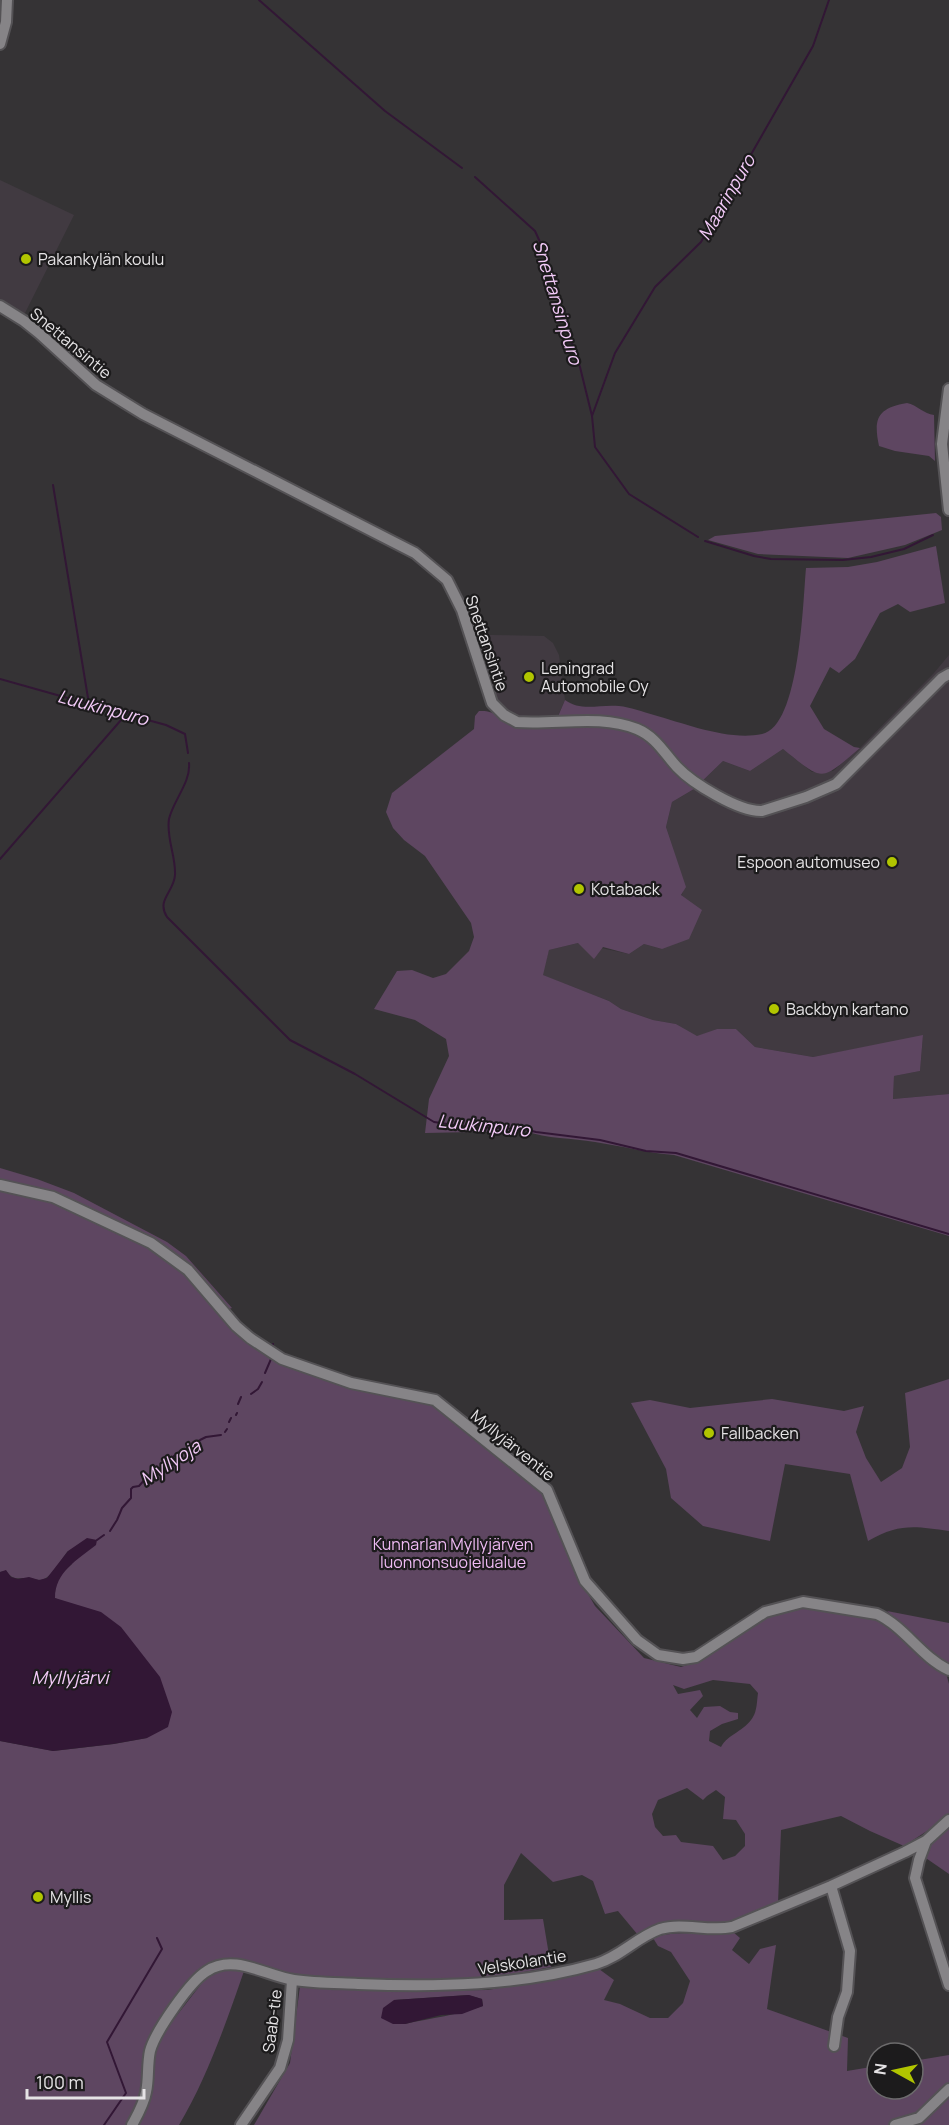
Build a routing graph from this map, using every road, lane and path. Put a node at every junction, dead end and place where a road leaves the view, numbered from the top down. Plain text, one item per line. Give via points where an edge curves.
1 (7, 0) edge
2 (0, 44) edge
3 (0, 306) edge
4 (949, 389) edge
5 (949, 510) edge
6 (949, 674) edge
7 (0, 1185) edge
8 (949, 1670) edge
9 (949, 1820) edge
10 (926, 1841) junction
11 (831, 1886) junction
12 (292, 1980) junction
13 (949, 1985) edge
14 (834, 2046) dead end
15 (949, 2089) edge
16 (132, 2125) edge
17 (241, 2125) edge
18 (895, 2125) edge

1 - 2 street
3 - 6 street, Snettansintie via 39,333 96,385 143,414 415,554 447,580 462,610 492,703 517,722 611,722 638,729 657,742 678,768 696,782 740,807 762,811 836,784
4 - 5 street via 942,444
7 - 8 street, Myllyjärventie via 53,1197 151,1243 188,1270 243,1332 282,1359 351,1383 435,1400 547,1490 585,1581 637,1640 658,1655 696,1657 765,1612 803,1602 877,1614
9 - 10 street, Velskolantie
10 - 11 street, Velskolantie
10 - 13 street via 915,1878
11 - 12 street, Velskolantie via 732,1927 661,1929 597,1964 504,1982 386,1985
11 - 14 street via 850,1951 847,1992
12 - 16 street, Velskolantie via 238,1964 220,1965 201,1975 154,2040 148,2060 147,2090
12 - 17 street, Saab-tie via 288,2040 280,2068
15 - 18 street via 919,2118

